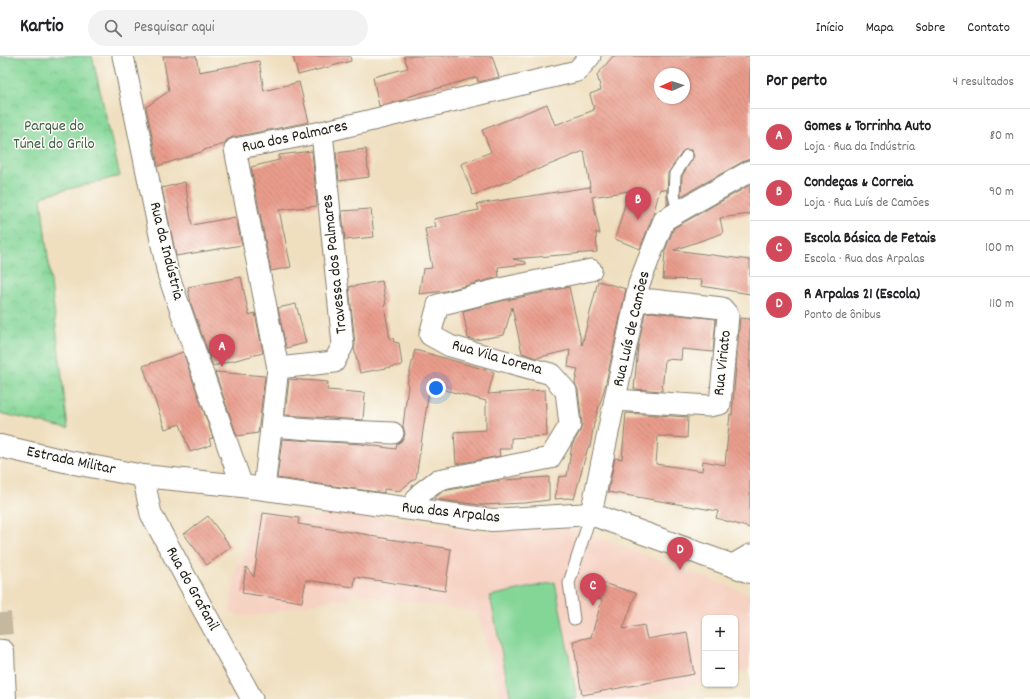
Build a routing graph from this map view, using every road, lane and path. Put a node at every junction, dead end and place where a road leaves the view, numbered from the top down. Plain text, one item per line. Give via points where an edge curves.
1 (123, 56) edge
2 (590, 56) edge
3 (322, 132) junction
4 (687, 156) dead end
5 (750, 171) edge
6 (678, 212) junction
7 (591, 270) dead end
8 (636, 302) junction
9 (278, 368) junction
10 (615, 400) junction
11 (272, 426) junction
12 (393, 433) dead end
13 (0, 446) edge
14 (143, 476) junction
15 (242, 486) junction
16 (264, 489) junction
17 (410, 509) junction
18 (591, 514) junction
19 (744, 564) edge
20 (574, 619) dead end
21 (3, 651) dead end
22 (5, 674) junction
23 (5, 699) edge
24 (11, 699) edge
25 (252, 699) edge

1 - 15 street, Rua da Indústria via 168,274
2 - 3 street, Rua dos Palmares via 577,71
3 - 9 street, Travessa dos Palmares via 343,345 334,362
3 - 9 street, Rua dos Palmares via 235,150
4 - 6 lane via 675,174 674,195
5 - 6 street, Rua Luís de Camões
6 - 8 street, Rua Luís de Camões via 664,220 639,284
7 - 17 street, Rua Vila Lorena via 438,305 430,335 450,346 551,374 566,391 570,425 550,458 438,480 421,494
8 - 10 street, Rua Luís de Camões
8 - 10 street, Rua Viriato via 652,300 722,308 728,315 720,404 709,406
9 - 11 street, Rua dos Palmares
10 - 18 street, Rua Luís de Camões
11 - 12 street
11 - 16 street, Rua dos Palmares
13 - 14 main road, Estrada Militar
14 - 15 main road, Rua das Arpalas
14 - 25 street, Rua do Grafanil via 151,514
15 - 16 main road, Rua das Arpalas
16 - 17 main road, Rua das Arpalas
17 - 18 main road, Rua das Arpalas via 492,520
18 - 19 main road, Rua das Arpalas
18 - 20 lane via 570,583
21 - 22 main road
22 - 23 main road
22 - 24 main road

